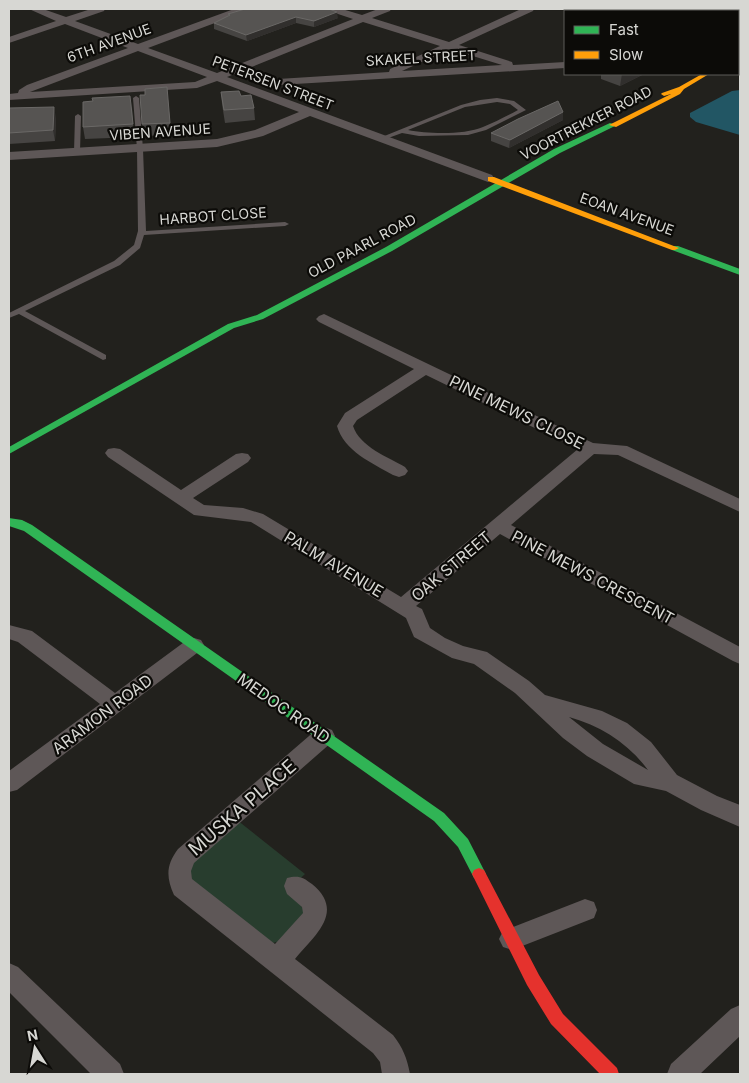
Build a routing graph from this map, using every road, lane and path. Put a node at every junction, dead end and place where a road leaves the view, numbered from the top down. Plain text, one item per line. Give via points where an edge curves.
1 (34, 9) edge
2 (100, 9) edge
3 (243, 9) edge
4 (333, 9) edge
5 (386, 9) edge
6 (529, 9) edge
7 (362, 18) junction
8 (64, 21) junction
9 (9, 40) edge
10 (448, 45) junction
11 (137, 48) junction
12 (564, 65) edge
13 (520, 68) junction
14 (385, 75) junction
15 (704, 75) edge
16 (218, 78) junction
17 (278, 82) dead end
18 (681, 88) junction
19 (11, 97) edge
20 (136, 98) dead end
21 (309, 112) junction
22 (78, 116) dead end
23 (401, 131) junction
24 (380, 139) junction
25 (140, 148) junction
26 (77, 152) junction
27 (9, 156) edge
28 (488, 178) junction
29 (503, 184) junction
30 (456, 196) dead end
31 (285, 224) dead end
32 (142, 233) junction
33 (740, 272) edge
34 (279, 294) dead end
35 (19, 311) junction
36 (9, 316) edge
37 (324, 319) dead end
38 (231, 326) junction
39 (103, 357) dead end
40 (425, 368) junction
41 (590, 448) junction
42 (9, 451) edge
43 (114, 453) dead end
44 (242, 458) dead end
45 (399, 472) dead end
46 (180, 498) junction
47 (740, 506) edge
48 (9, 522) edge
49 (499, 526) junction
50 (403, 606) junction
51 (9, 632) edge
52 (194, 645) junction
53 (740, 656) edge
54 (538, 702) junction
55 (115, 704) junction
56 (613, 726) junction
57 (324, 736) junction
58 (595, 750) junction
59 (669, 782) junction
60 (9, 783) edge
61 (740, 817) edge
62 (296, 886) dead end
63 (585, 910) dead end
64 (512, 939) junction
65 (277, 961) junction
66 (9, 975) edge
67 (740, 1018) edge
68 (110, 1074) edge
69 (396, 1074) edge
70 (611, 1074) edge
71 (681, 1074) edge

1 - 8 street, PETERSEN STREET
2 - 8 street
3 - 11 street, 6TH AVENUE
4 - 7 street
5 - 7 street
6 - 10 street
7 - 10 street
7 - 16 street
8 - 9 street
8 - 11 street, PETERSEN STREET
10 - 13 street
10 - 14 street
11 - 16 street, PETERSEN STREET
11 - 19 street, 6TH AVENUE
12 - 13 street, SKAKEL STREET
13 - 14 street, SKAKEL STREET
14 - 17 street, SKAKEL STREET
15 - 18 main road, VOORTREKKER ROAD
16 - 19 street via 187,87
16 - 21 street, PETERSEN STREET
18 - 28 main road, VOORTREKKER ROAD via 579,129
18 - 29 main road, VOORTREKKER ROAD via 678,93 558,151
20 - 25 lane
21 - 24 street, PETERSEN STREET
21 - 25 street, VIBEN AVENUE via 272,128 231,140
22 - 26 lane
23 - 23 lane via 468,133 523,110 503,101 472,102
23 - 24 lane
24 - 28 street, PETERSEN STREET
25 - 26 street, VIBEN AVENUE
25 - 32 lane
26 - 27 street, VIBEN AVENUE
28 - 29 main road, PETERSEN STREET
28 - 30 main road
29 - 33 main road, EOAN AVENUE
29 - 38 main road, OLD PAARL ROAD via 260,316
31 - 32 lane, HARBOT CLOSE
32 - 35 lane via 137,246 117,263
34 - 38 main road, OLD PAARL ROAD via 246,312
35 - 36 lane
35 - 39 lane
37 - 40 street, PINE MEWS CLOSE
38 - 42 main road, OLD PAARL ROAD
40 - 41 street, PINE MEWS CLOSE
40 - 45 street via 351,417 345,426 355,444
41 - 47 street, PINE MEWS CLOSE via 620,450
41 - 49 street, PINE MEWS CRESCENT
43 - 46 street, PALM AVENUE
44 - 46 street
46 - 50 street, PALM AVENUE via 203,512 257,518
48 - 52 main road, MEDOC ROAD via 28,528
49 - 50 street, OAK STREET
49 - 53 street, PINE MEWS CRESCENT
50 - 54 street, PALM AVENUE via 414,614 421,632 459,653 480,657
51 - 55 street via 25,636
52 - 55 street, ARAMON ROAD
52 - 57 main road, MEDOC ROAD
54 - 56 street, PALM AVENUE via 589,713
54 - 58 street, PALM AVENUE
55 - 60 street, ARAMON ROAD
56 - 58 street
56 - 59 street, PALM AVENUE via 644,749
57 - 64 main road, MEDOC ROAD via 451,828 472,859
57 - 65 street, MUSKA PLACE via 186,856 179,871 183,887
58 - 59 street, PALM AVENUE via 642,778
59 - 61 street, PALM AVENUE
62 - 65 street via 314,903 315,917
63 - 64 street
64 - 70 main road, MEDOC ROAD via 557,1019
65 - 69 street, MUSKA PLACE via 383,1044 393,1056
66 - 68 street
67 - 71 street

